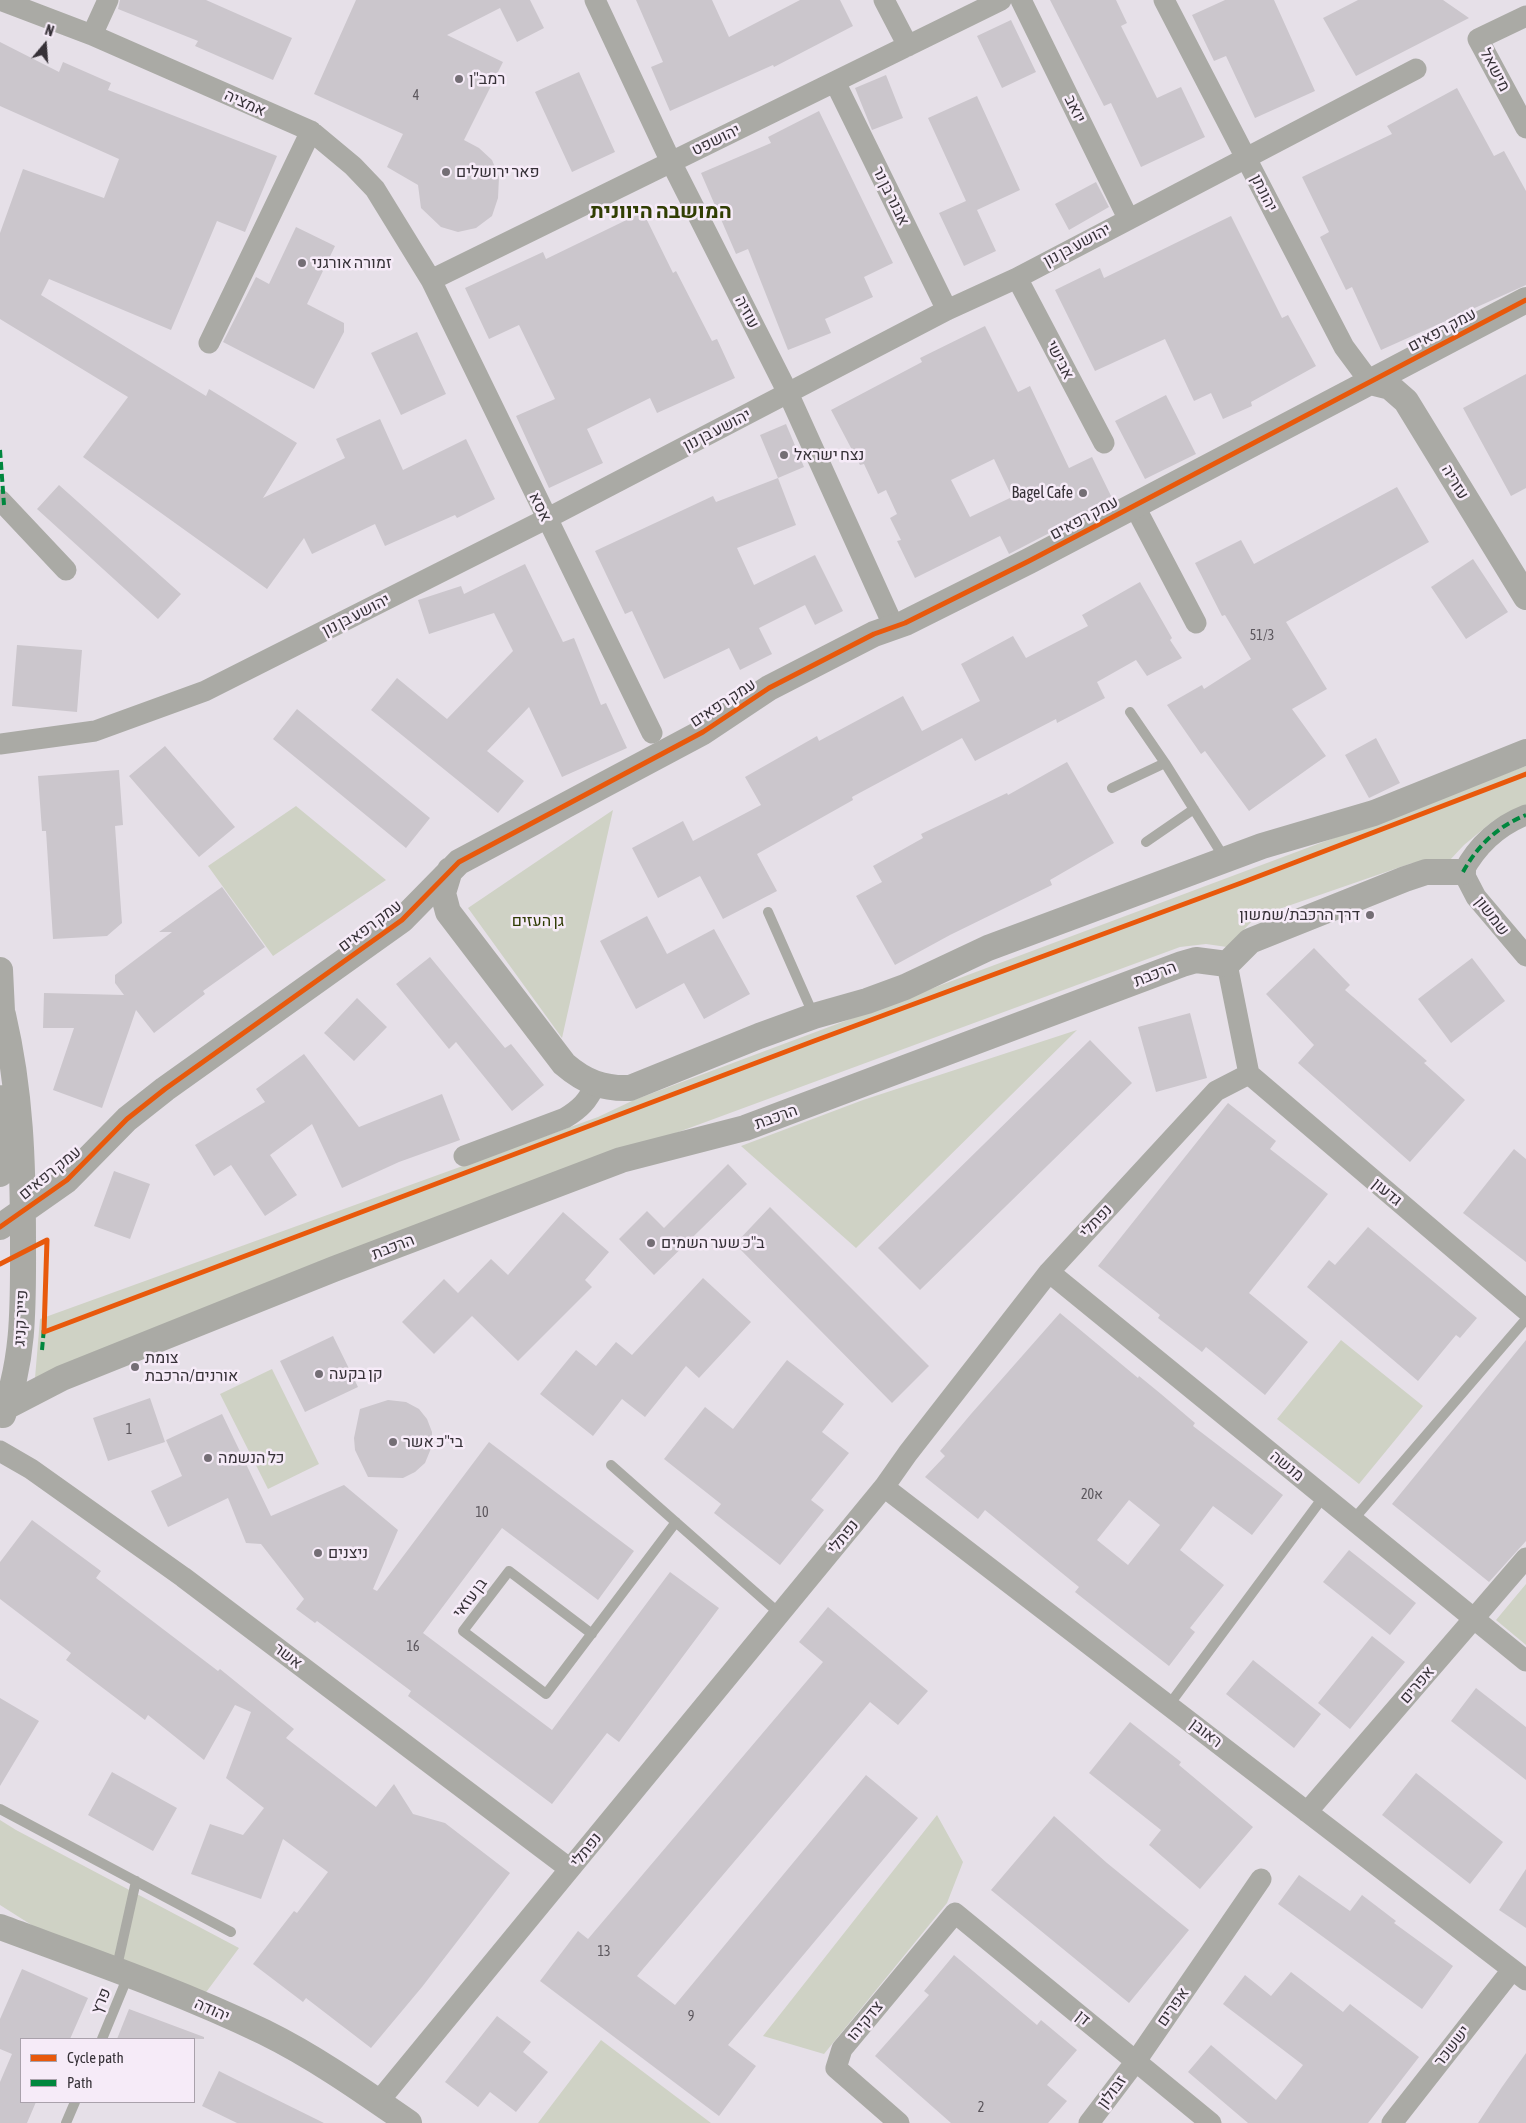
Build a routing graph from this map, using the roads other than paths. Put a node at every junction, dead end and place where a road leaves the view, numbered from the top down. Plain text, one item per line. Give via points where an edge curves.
1 (0, 0) edge
2 (108, 0) edge
3 (595, 0) edge
4 (884, 0) edge
5 (1001, 0) edge
6 (1021, 0) edge
7 (1164, 0) edge
8 (1526, 16) edge
9 (92, 35) junction
10 (908, 46) junction
11 (1416, 69) dead end
12 (834, 82) junction
13 (1526, 128) edge
14 (311, 132) junction
15 (1246, 156) junction
16 (672, 162) junction
17 (1128, 218) junction
18 (1016, 278) junction
19 (431, 280) junction
20 (1526, 300) edge
21 (947, 310) junction
22 (209, 342) dead end
23 (1370, 382) junction
24 (788, 393) junction
25 (1104, 443) dead end
26 (0, 500) edge
27 (1134, 505) junction
28 (546, 519) junction
29 (66, 570) dead end
30 (1526, 598) edge
31 (1196, 623) dead end
32 (894, 627) junction
33 (1130, 712) dead end
34 (652, 733) dead end
35 (0, 744) edge
36 (1526, 752) edge
37 (1165, 763) junction
38 (1112, 788) dead end
39 (1194, 809) junction
40 (1526, 815) edge
41 (1146, 842) dead end
42 (1226, 860) junction
43 (450, 869) junction
44 (1463, 872) junction
45 (768, 912) dead end
46 (1526, 956) edge
47 (1227, 964) junction
48 (0, 970) edge
49 (3, 1015) junction
50 (814, 1016) junction
51 (1249, 1074) junction
52 (596, 1085) junction
53 (464, 1156) dead end
54 (0, 1174) edge
55 (0, 1188) edge
56 (23, 1211) junction
57 (0, 1227) edge
58 (1049, 1272) junction
59 (1526, 1310) edge
60 (1526, 1319) edge
61 (3, 1415) edge
62 (0, 1451) edge
63 (611, 1465) dead end
64 (884, 1487) junction
65 (1324, 1496) junction
66 (1353, 1520) junction
67 (676, 1522) junction
68 (1526, 1558) edge
69 (780, 1614) junction
70 (1474, 1618) junction
71 (592, 1634) junction
72 (1526, 1661) edge
73 (1169, 1704) junction
74 (0, 1809) edge
75 (1307, 1812) junction
76 (570, 1869) junction
77 (1261, 1879) dead end
78 (136, 1881) junction
79 (955, 1913) joint
80 (0, 1927) edge
81 (231, 1932) dead end
82 (122, 1973) junction
83 (1519, 1975) edge
84 (102, 2038) edge
85 (1136, 2061) junction
86 (378, 2101) junction
87 (75, 2103) edge
88 (407, 2122) edge
89 (66, 2123) edge
90 (899, 2123) edge
91 (1089, 2123) edge
92 (1211, 2123) edge
93 (1392, 2123) edge

1 - 9 street, אמציה
2 - 9 street
3 - 16 street, עוזיה
4 - 10 street
5 - 10 street, יהושפט
6 - 17 street, יואב
7 - 15 street, יהונתן
8 - 13 street, מישאל via 1478,39
9 - 14 street, אמציה
10 - 12 street, יהושפט
11 - 15 street, יהושע בן נון
12 - 16 street, יהושפט
12 - 21 street, אבנר בן נר
14 - 19 street, אמציה via 353,166 375,189
14 - 22 street
15 - 17 street, יהושע בן נון
15 - 23 street, יהונתן via 1344,347
16 - 19 street, יהושפט
16 - 24 street, עוזיה
17 - 18 street, יהושע בן נון
18 - 21 street, יהושע בן נון
18 - 25 street, אבישי
19 - 28 street, אסא
20 - 23 street, עמק רפאים
21 - 24 street, יהושע בן נון
23 - 27 street, עמק רפאים
23 - 30 street, עזריה via 1390,387 1406,401
24 - 28 street, יהושע בן נון
24 - 32 street, עוזיה
26 - 29 street
27 - 31 street
27 - 32 street, עמק רפאים via 1020,566
28 - 34 street, אסא
28 - 35 street, יהושע בן נון via 205,691 95,731
32 - 43 street, עמק רפאים via 769,688 703,732
33 - 37 lane
36 - 42 street via 1374,814 1282,839
37 - 38 lane
37 - 39 lane
39 - 41 lane
39 - 42 lane
40 - 44 street via 1486,839
42 - 50 street via 988,948 874,998
43 - 52 street via 443,899 451,918 564,1064
43 - 56 street, עמק רפאים via 402,920 165,1089 127,1119 67,1180
44 - 46 street, שמשון via 1476,896
44 - 47 street via 1426,872 1405,879 1250,941
45 - 50 lane
47 - 51 street
47 - 61 street, הרכבת via 1196,960 1182,964 745,1128 621,1160 80,1370
48 - 49 street
49 - 54 street
49 - 56 street, פייר קניג via 21,1124
50 - 52 street via 630,1088 612,1089
51 - 58 street, נפתלי via 1216,1091
51 - 59 street, גדעון
52 - 53 street via 579,1110 565,1118
55 - 56 street via 13,1197
56 - 57 street, עמק רפאים
56 - 61 street, פייר קניג via 21,1338 14,1382
58 - 64 street, נפתלי
58 - 65 street, מנשה
60 - 66 lane
62 - 76 street, אשר via 31,1469 183,1577
63 - 67 lane
64 - 69 street, נפתלי
64 - 73 street, ראובן
65 - 66 street, מנשה
65 - 73 lane
66 - 70 street, מנשה
67 - 69 lane
67 - 71 lane, בן עזאי
68 - 70 street, אפרים
69 - 76 street, נפתלי
70 - 72 street, מנשה
70 - 75 street, אפרים
71 - 71 lane, בן עזאי via 546,1694 463,1631 509,1571
73 - 75 street, ראובן
74 - 78 lane
75 - 83 street, ראובן
76 - 86 street, נפתלי
77 - 85 street, אפרים
78 - 81 lane
78 - 82 lane, פרץ
79 - 85 street, דן
79 - 90 street, צדקיהו via 842,2049 836,2068
80 - 82 street, יהודה
82 - 84 lane, פרץ
82 - 86 street, יהודה via 265,2033
83 - 93 street, יששכר
85 - 91 street, זבולון
85 - 92 street, דן
86 - 88 street, יהודה
87 - 89 lane

